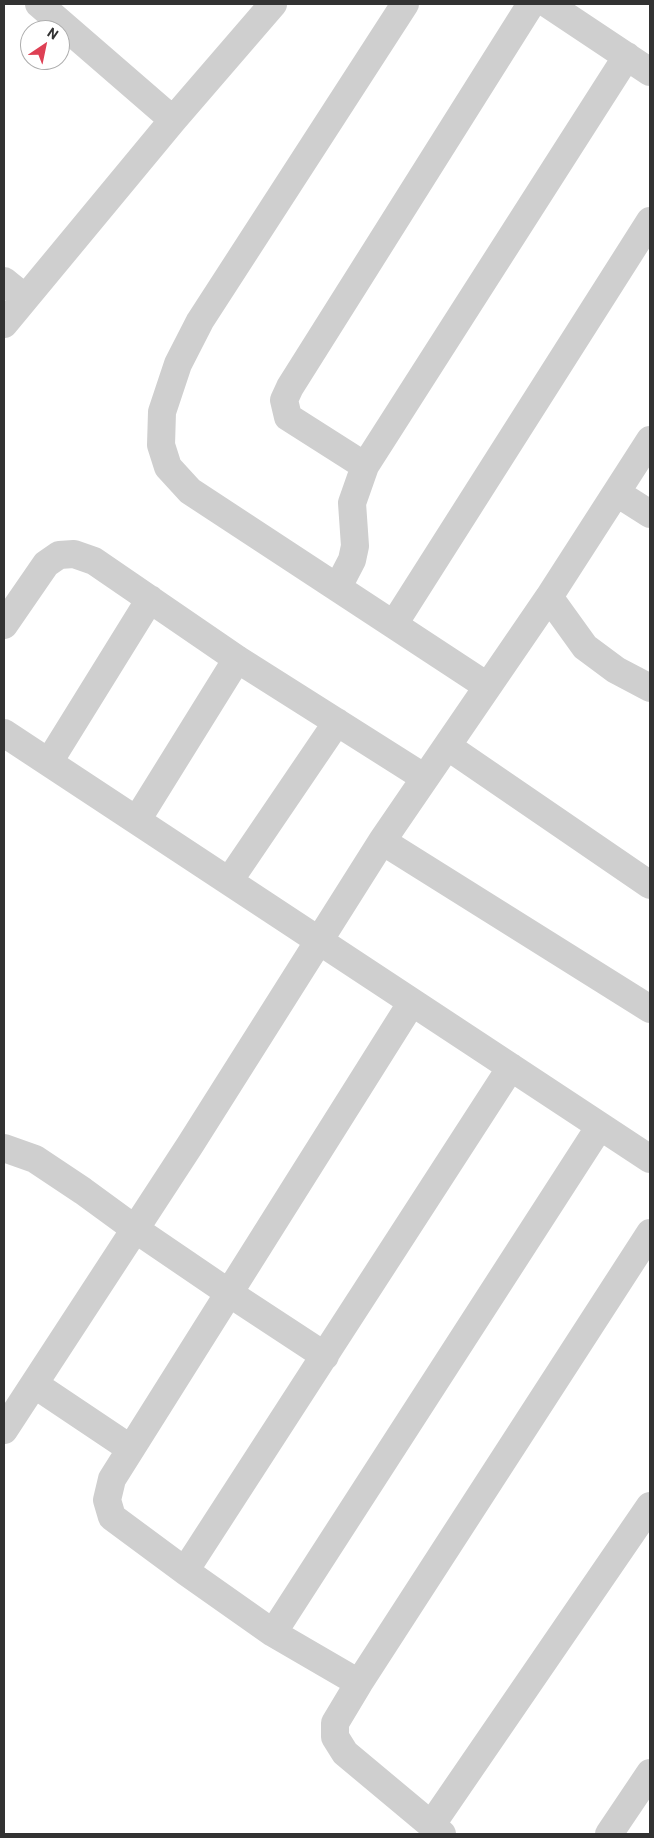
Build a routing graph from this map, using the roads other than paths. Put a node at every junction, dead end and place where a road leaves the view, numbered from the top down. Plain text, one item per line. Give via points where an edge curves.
1 (39, 4) edge
2 (273, 4) edge
3 (405, 4) edge
4 (531, 4) edge
5 (564, 8) edge
6 (626, 56) junction
7 (650, 72) edge
8 (173, 120) junction
9 (650, 221) edge
10 (4, 281) edge
11 (26, 298) junction
12 (4, 324) edge
13 (650, 440) edge
14 (365, 466) junction
15 (616, 492) junction
16 (650, 514) edge
17 (338, 587) junction
18 (549, 597) junction
19 (150, 599) junction
20 (394, 624) junction
21 (4, 625) edge
22 (237, 659) junction
23 (487, 686) junction
24 (650, 688) edge
25 (337, 722) junction
26 (4, 733) edge
27 (447, 746) junction
28 (48, 762) junction
29 (425, 778) junction
30 (137, 820) junction
31 (382, 842) junction
32 (229, 881) junction
33 (650, 885) edge
34 (320, 941) junction
35 (412, 1002) junction
36 (650, 1009) edge
37 (512, 1067) junction
38 (600, 1126) junction
39 (4, 1148) edge
40 (650, 1159) edge
41 (136, 1229) junction
42 (650, 1234) edge
43 (229, 1293) junction
44 (325, 1356) junction
45 (34, 1384) junction
46 (4, 1430) edge
47 (131, 1449) junction
48 (650, 1506) edge
49 (185, 1571) junction
50 (273, 1633) junction
51 (359, 1684) junction
52 (650, 1773) edge
53 (437, 1829) edge
54 (609, 1834) edge

1 - 8 street
2 - 8 street
3 - 17 street via 200,321 178,364 162,412 161,445 168,467 190,491
4 - 14 street via 284,400 288,417
5 - 6 street
6 - 7 street
6 - 14 street
8 - 11 street
9 - 20 street
10 - 11 street
11 - 12 street
13 - 15 street
14 - 17 street via 352,503 356,546
15 - 16 street
15 - 18 street
17 - 20 street
18 - 23 street
18 - 24 street via 585,647 616,670
19 - 21 street via 94,561 74,554 59,555 46,564
19 - 22 street
19 - 28 street
20 - 23 street
22 - 25 street
22 - 30 street
23 - 27 street
25 - 29 street
25 - 32 street
26 - 28 street
27 - 29 street
27 - 33 street
28 - 30 street
29 - 31 street
30 - 32 street
31 - 34 street
31 - 36 street
32 - 34 street
34 - 35 street
34 - 41 street
35 - 37 street
35 - 43 street
37 - 38 street
37 - 44 street
38 - 40 street
38 - 50 street
39 - 41 street via 35,1159
41 - 43 street
41 - 45 street
42 - 51 street
43 - 44 street
43 - 47 street
44 - 49 street
45 - 46 street
45 - 47 street
47 - 49 street via 112,1479 107,1500 112,1517
48 - 53 street
49 - 50 street
50 - 51 street
51 - 53 street via 335,1723 335,1738 345,1753
52 - 54 street

